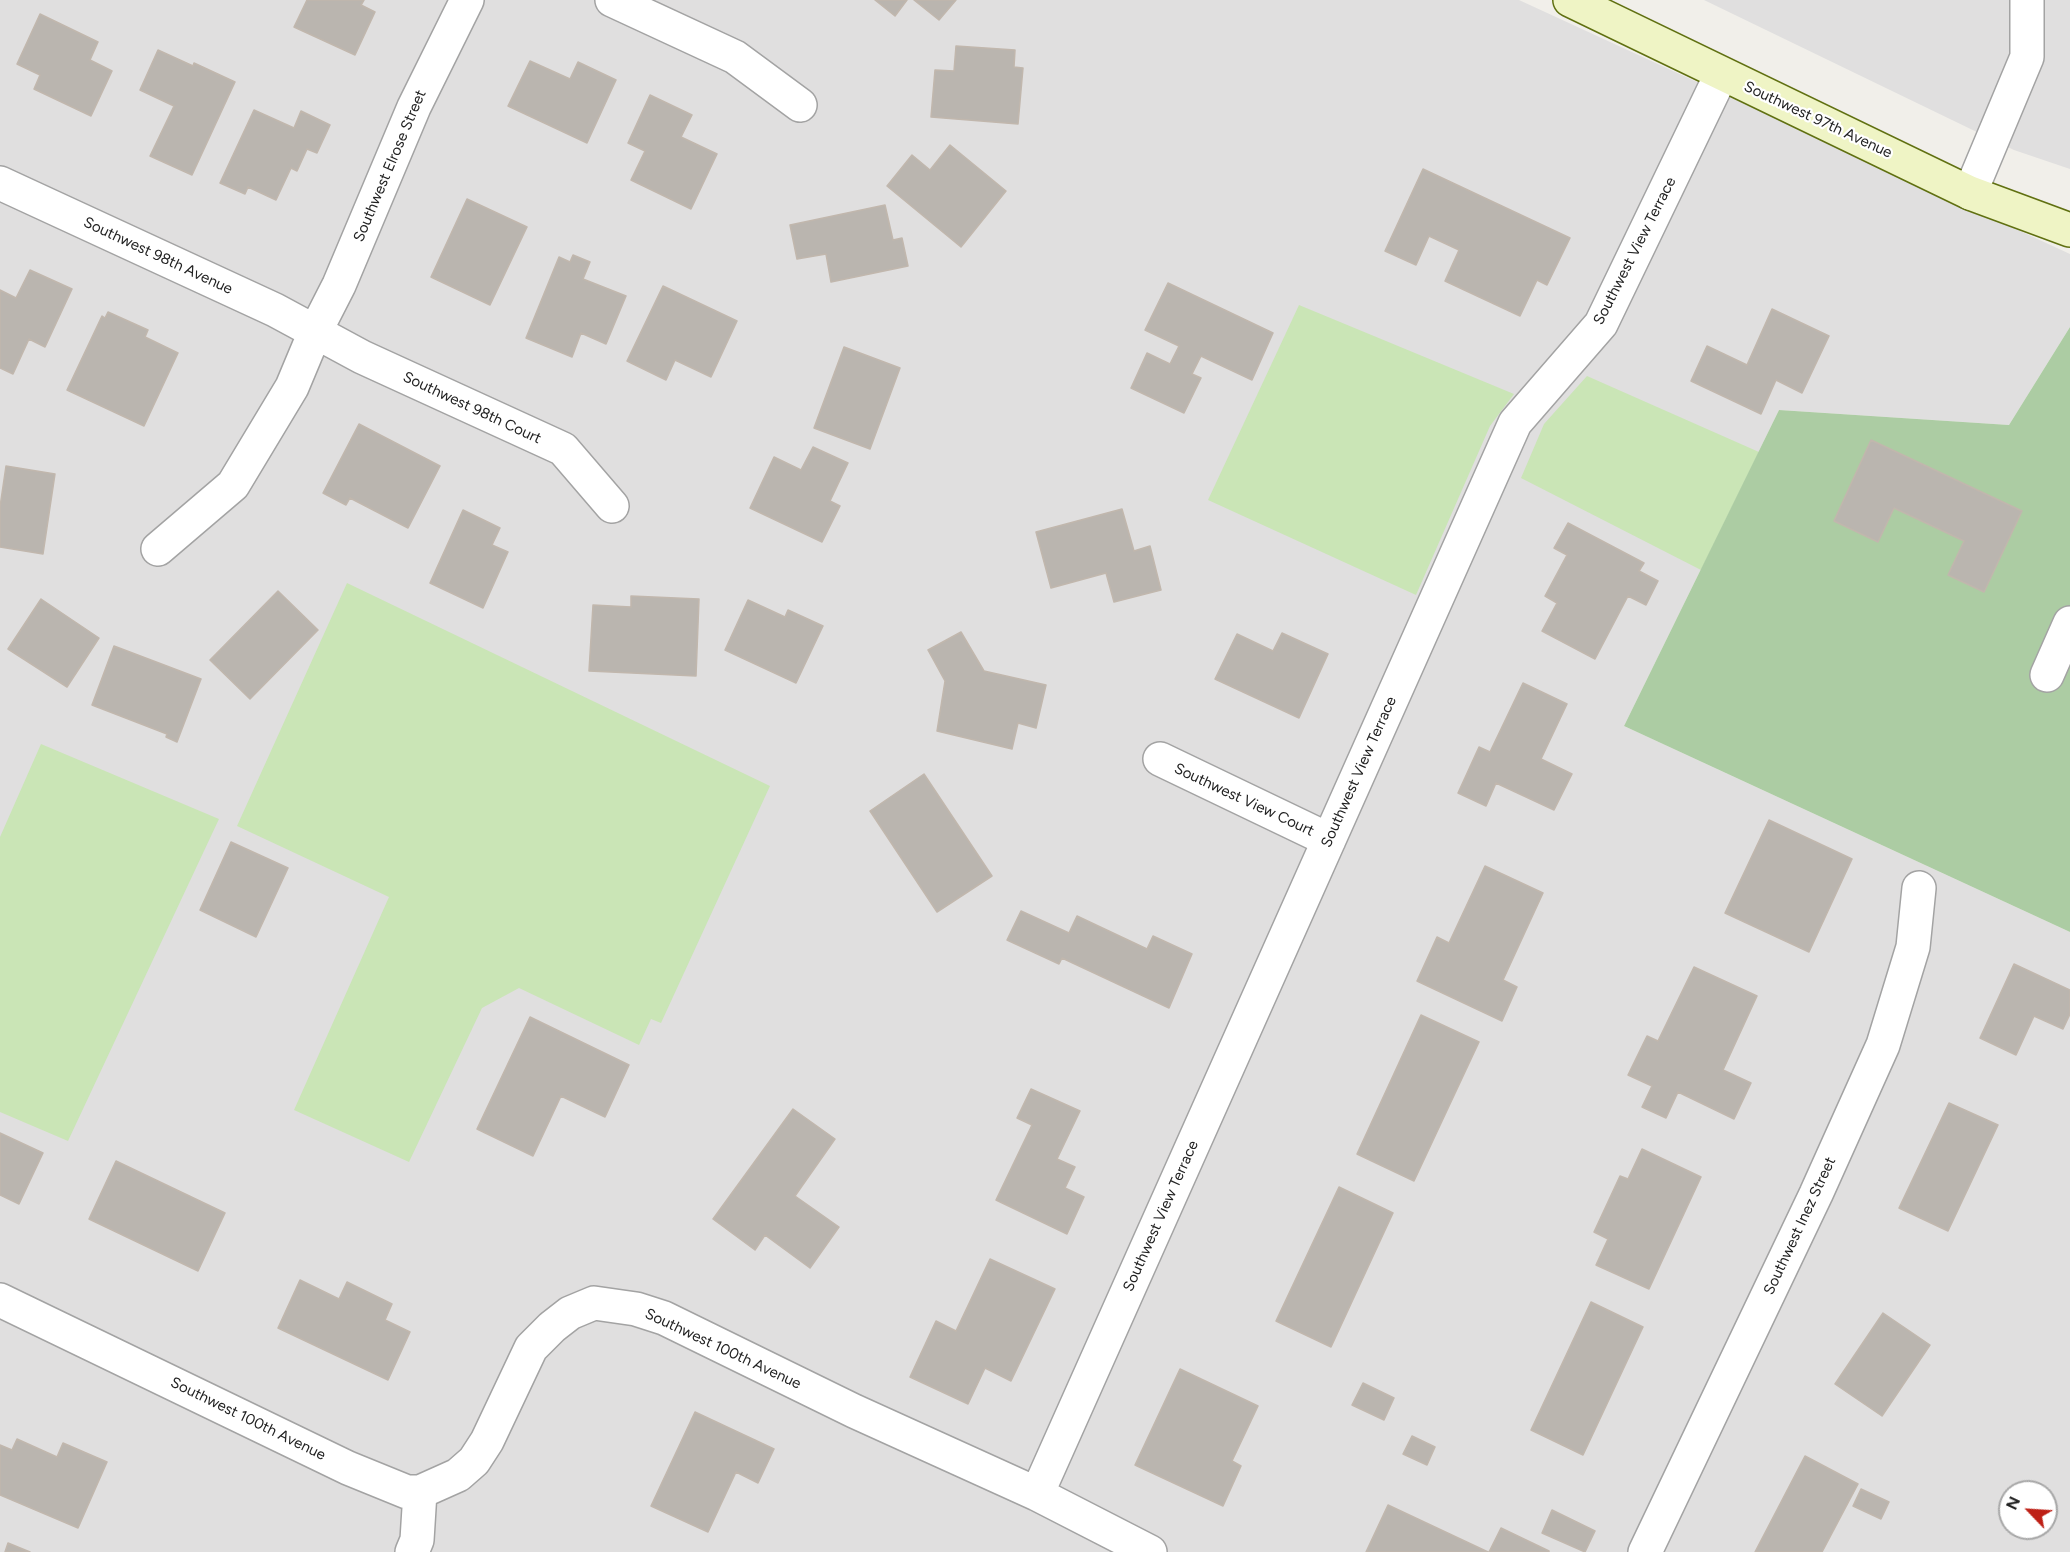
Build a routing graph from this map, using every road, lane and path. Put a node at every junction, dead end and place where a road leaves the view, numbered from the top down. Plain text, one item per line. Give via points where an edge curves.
1 (467, 0) edge
2 (612, 0) edge
3 (1570, 0) edge
4 (2027, 0) edge
5 (1721, 75) junction
6 (800, 105) dead end
7 (0, 183) edge
8 (1970, 193) junction
9 (2070, 230) edge
10 (315, 332) junction
11 (612, 506) dead end
12 (158, 549) dead end
13 (2070, 623) edge
14 (2047, 675) dead end
15 (1160, 759) dead end
16 (1329, 840) junction
17 (1919, 888) dead end
18 (0, 1300) edge
19 (420, 1492) junction
20 (1037, 1494) junction
21 (412, 1552) edge
22 (1150, 1552) edge
23 (1645, 1552) edge

1 - 10 street, Southwest Elrose Street via 414,107 339,285
2 - 6 street via 735,57
3 - 5 street, Southwest 97th Avenue
4 - 8 street via 2027,57
5 - 8 street, Southwest 97th Avenue
5 - 16 street, Southwest View Terrace via 1601,324 1515,423
7 - 10 street, Southwest 98th Avenue
8 - 9 street, Southwest 97th Avenue
10 - 11 street, Southwest 98th Court via 562,449
10 - 12 street, Southwest Elrose Street via 292,387 233,484
13 - 14 street
15 - 16 street, Southwest View Court
16 - 20 street, Southwest View Terrace
17 - 23 street, Southwest Inez Street via 1913,947 1883,1046
18 - 19 street, Southwest 100th Avenue via 348,1468 407,1492
19 - 20 street, Southwest 100th Avenue via 458,1475 474,1461 531,1348 570,1313 594,1303 664,1318 854,1411
19 - 21 street via 417,1540
20 - 22 street, Southwest 100th Avenue

